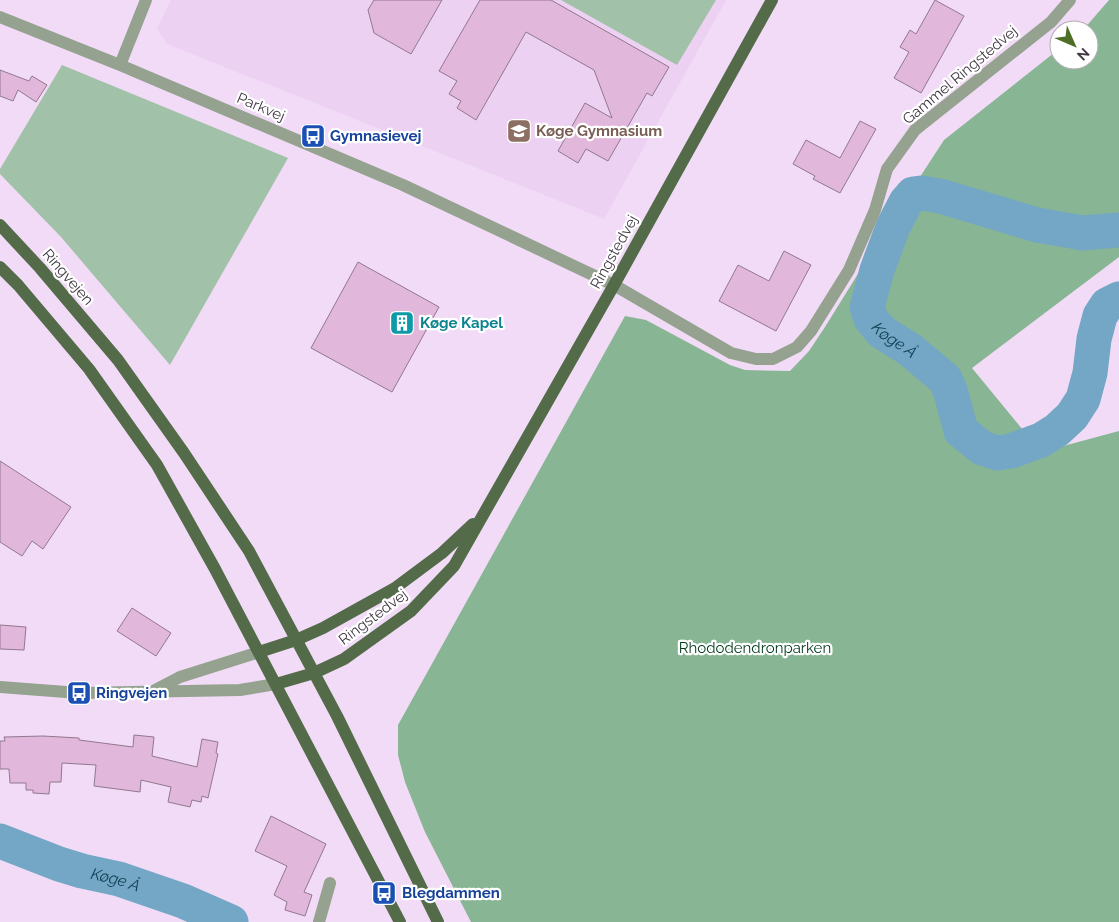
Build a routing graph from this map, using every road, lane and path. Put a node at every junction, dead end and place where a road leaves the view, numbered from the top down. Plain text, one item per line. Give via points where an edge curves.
1 (146, 0) edge
2 (772, 0) edge
3 (1070, 0) edge
4 (0, 17) edge
5 (120, 65) junction
6 (0, 226) edge
7 (0, 267) edge
8 (614, 285) junction
9 (480, 518) junction
10 (296, 640) junction
11 (259, 652) junction
12 (314, 673) junction
13 (276, 684) junction
14 (0, 687) edge
15 (153, 691) junction
16 (330, 884) dead end
17 (318, 922) edge
18 (400, 922) edge
19 (438, 922) edge

1 - 5 street
2 - 8 main road, Ringstedvej
3 - 8 street, Gammel Ringstedvej via 1050,22 915,130 887,169 875,210 850,270 811,331 797,346 773,358 756,359 731,353
4 - 5 street, Parkvej
5 - 8 street, Parkvej via 403,185
6 - 10 main road, Ringvejen via 118,360 151,406 249,551
7 - 11 main road via 90,369 157,465
8 - 9 main road, Ringstedvej
9 - 10 main road, Ringstedvej via 442,553 395,588
9 - 12 main road, Ringstedvej via 454,566 411,611 344,659
10 - 11 main road, Ringstedvej
10 - 12 main road, Ringvejen
11 - 13 main road
11 - 15 street via 180,677
12 - 13 main road, Ringstedvej
12 - 19 main road, Ringvejen
13 - 15 street via 240,690
13 - 18 main road
14 - 15 street via 79,693
16 - 17 street

